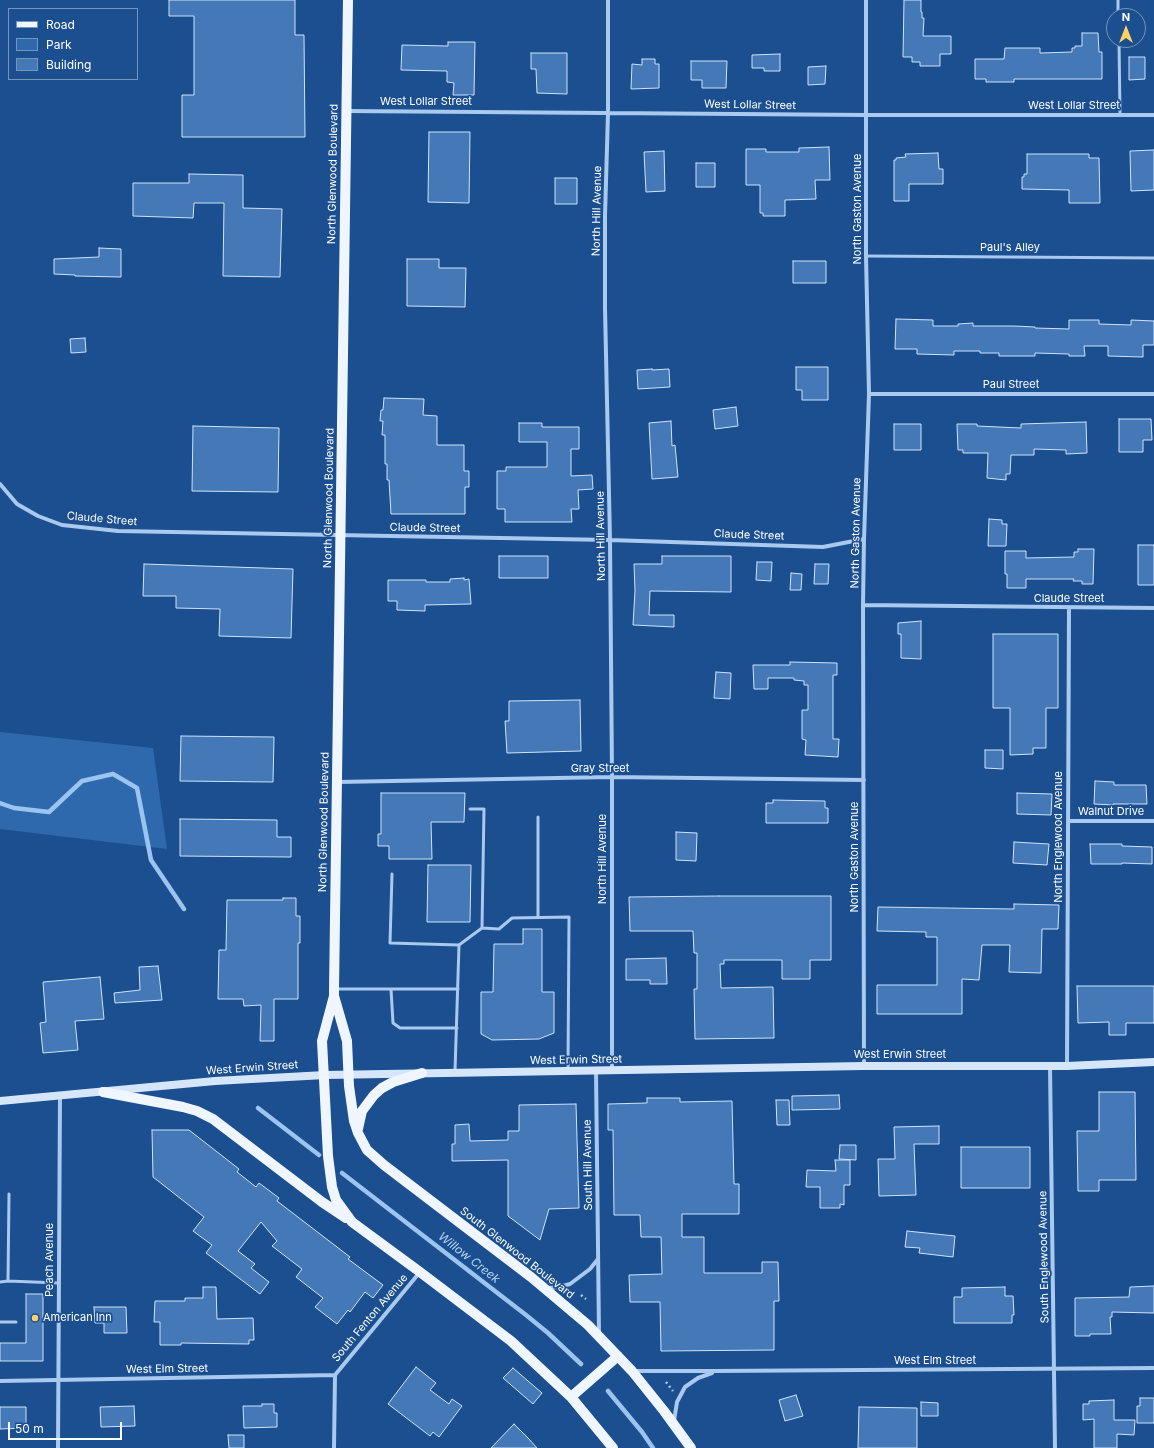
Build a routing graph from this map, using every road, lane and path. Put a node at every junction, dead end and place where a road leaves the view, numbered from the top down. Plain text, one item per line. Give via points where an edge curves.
1 (348, 0) edge
2 (608, 0) edge
3 (866, 0) edge
4 (1119, 48) edge
5 (346, 111) junction
6 (608, 113) junction
7 (867, 115) junction
8 (1120, 115) junction
9 (1154, 115) edge
10 (866, 256) junction
11 (1154, 258) edge
12 (868, 394) junction
13 (1154, 394) edge
14 (0, 484) edge
15 (340, 535) junction
16 (864, 539) junction
17 (610, 540) junction
18 (863, 605) junction
19 (1069, 608) junction
20 (1154, 608) edge
21 (612, 777) junction
22 (864, 780) junction
23 (337, 782) junction
24 (470, 809) dead end
25 (538, 817) dead end
26 (1068, 821) junction
27 (1154, 821) edge
28 (392, 874) dead end
29 (538, 918) junction
30 (482, 928) junction
31 (459, 945) junction
32 (391, 989) junction
33 (458, 989) junction
34 (334, 993) junction
35 (457, 1028) junction
36 (1154, 1062) edge
37 (864, 1066) junction
38 (1050, 1066) junction
39 (1067, 1066) junction
40 (596, 1071) junction
41 (612, 1071) junction
42 (568, 1072) junction
43 (422, 1073) junction
44 (455, 1073) junction
45 (348, 1074) junction
46 (325, 1075) junction
47 (103, 1092) junction
48 (60, 1096) junction
49 (0, 1101) edge
50 (358, 1133) junction
51 (9, 1194) dead end
52 (352, 1222) junction
53 (598, 1258) junction
54 (420, 1272) junction
55 (8, 1281) junction
56 (0, 1282) edge
57 (59, 1283) junction
58 (544, 1288) junction
59 (581, 1294) dead end
60 (586, 1299) dead end
61 (0, 1322) edge
62 (16, 1322) dead end
63 (599, 1337) junction
64 (618, 1356) junction
65 (1154, 1368) edge
66 (1054, 1369) junction
67 (632, 1371) junction
68 (715, 1371) junction
69 (335, 1375) junction
70 (58, 1380) junction
71 (0, 1381) edge
72 (666, 1382) dead end
73 (674, 1392) dead end
74 (572, 1397) junction
75 (674, 1423) junction
76 (58, 1448) edge
77 (334, 1448) edge
78 (613, 1448) edge
79 (691, 1448) edge
80 (1056, 1448) edge

1 - 5 main road, North Glenwood Boulevard
2 - 6 street, North Hill Avenue
3 - 7 street, North Gaston Avenue
4 - 8 lane
5 - 6 street, West Lollar Street
5 - 15 main road, North Glenwood Boulevard
6 - 7 street, West Lollar Street
6 - 17 street, North Hill Avenue via 605,308
7 - 8 street, West Lollar Street
7 - 10 street, North Gaston Avenue
8 - 9 street, West Lollar Street
10 - 11 lane, Paul's Alley
10 - 12 street, North Gaston Avenue
12 - 13 street, Paul Street
12 - 16 street, North Gaston Avenue
14 - 15 street, Claude Street via 17,504 62,525 118,531
15 - 17 street, Claude Street
15 - 23 main road, North Glenwood Boulevard
16 - 17 street, Claude Street via 823,547
16 - 18 street, North Gaston Avenue
17 - 21 street, North Hill Avenue
18 - 19 street, Claude Street
18 - 22 street, North Gaston Avenue
19 - 20 street, Claude Street
19 - 26 street, North Englewood Avenue
21 - 22 street, Gray Street
21 - 23 street, Gray Street
21 - 41 street, North Hill Avenue
22 - 37 street, North Gaston Avenue
23 - 34 main road, North Glenwood Boulevard
24 - 30 lane via 484,809
25 - 29 lane
26 - 27 street, Walnut Drive
26 - 39 street, North Englewood Avenue
28 - 31 lane via 390,943
29 - 30 lane via 512,918 498,929
29 - 42 lane via 569,918
30 - 31 lane
31 - 33 lane
32 - 33 lane
32 - 34 lane
32 - 35 lane via 393,1023 400,1028
33 - 35 lane
34 - 45 main road, North Glenwood Boulevard via 347,1041
34 - 46 main road, North Glenwood Boulevard via 322,1042
35 - 44 lane
36 - 39 main road, West Erwin Street
37 - 38 main road, West Erwin Street
37 - 41 main road, West Erwin Street
38 - 39 main road, West Erwin Street
38 - 66 street, South Englewood Avenue
40 - 41 main road, West Erwin Street
40 - 42 main road, West Erwin Street
40 - 53 street, South Hill Avenue
42 - 44 main road, West Erwin Street
43 - 44 main road, West Erwin Street
43 - 45 main road, West Erwin Street
43 - 50 main road via 393,1082 374,1095 362,1111
45 - 46 main road, West Erwin Street
45 - 50 main road, South Glenwood Boulevard via 351,1104
46 - 47 main road, West Erwin Street via 215,1081
46 - 52 main road via 328,1156 332,1187 336,1200
47 - 48 main road, West Erwin Street
47 - 52 main road via 183,1107 213,1119
48 - 49 main road, West Erwin Street
48 - 57 street, Peach Avenue
50 - 58 main road, South Glenwood Boulevard via 372,1155
51 - 55 lane
52 - 54 main road
53 - 58 street via 583,1276 567,1286
53 - 63 street, South Hill Avenue
54 - 69 street, South Fenton Avenue
54 - 74 main road via 511,1342
55 - 56 lane
55 - 57 lane
57 - 70 street, Peach Avenue
58 - 63 main road, South Glenwood Boulevard
59 - 60 path
61 - 62 lane
63 - 64 main road, South Glenwood Boulevard
64 - 67 main road, South Glenwood Boulevard
64 - 74 main road
65 - 66 street, West Elm Street
66 - 68 street, West Elm Street
66 - 80 street, South Englewood Avenue
67 - 68 street, West Elm Street
67 - 75 main road, South Glenwood Boulevard
68 - 75 street, West Elm Street via 690,1382 685,1387 676,1402
69 - 70 street, West Elm Street
69 - 77 street, South Fenton Avenue
70 - 71 street, West Elm Street
70 - 76 street, Peach Avenue
72 - 73 path
74 - 78 main road
75 - 79 main road, South Glenwood Boulevard

